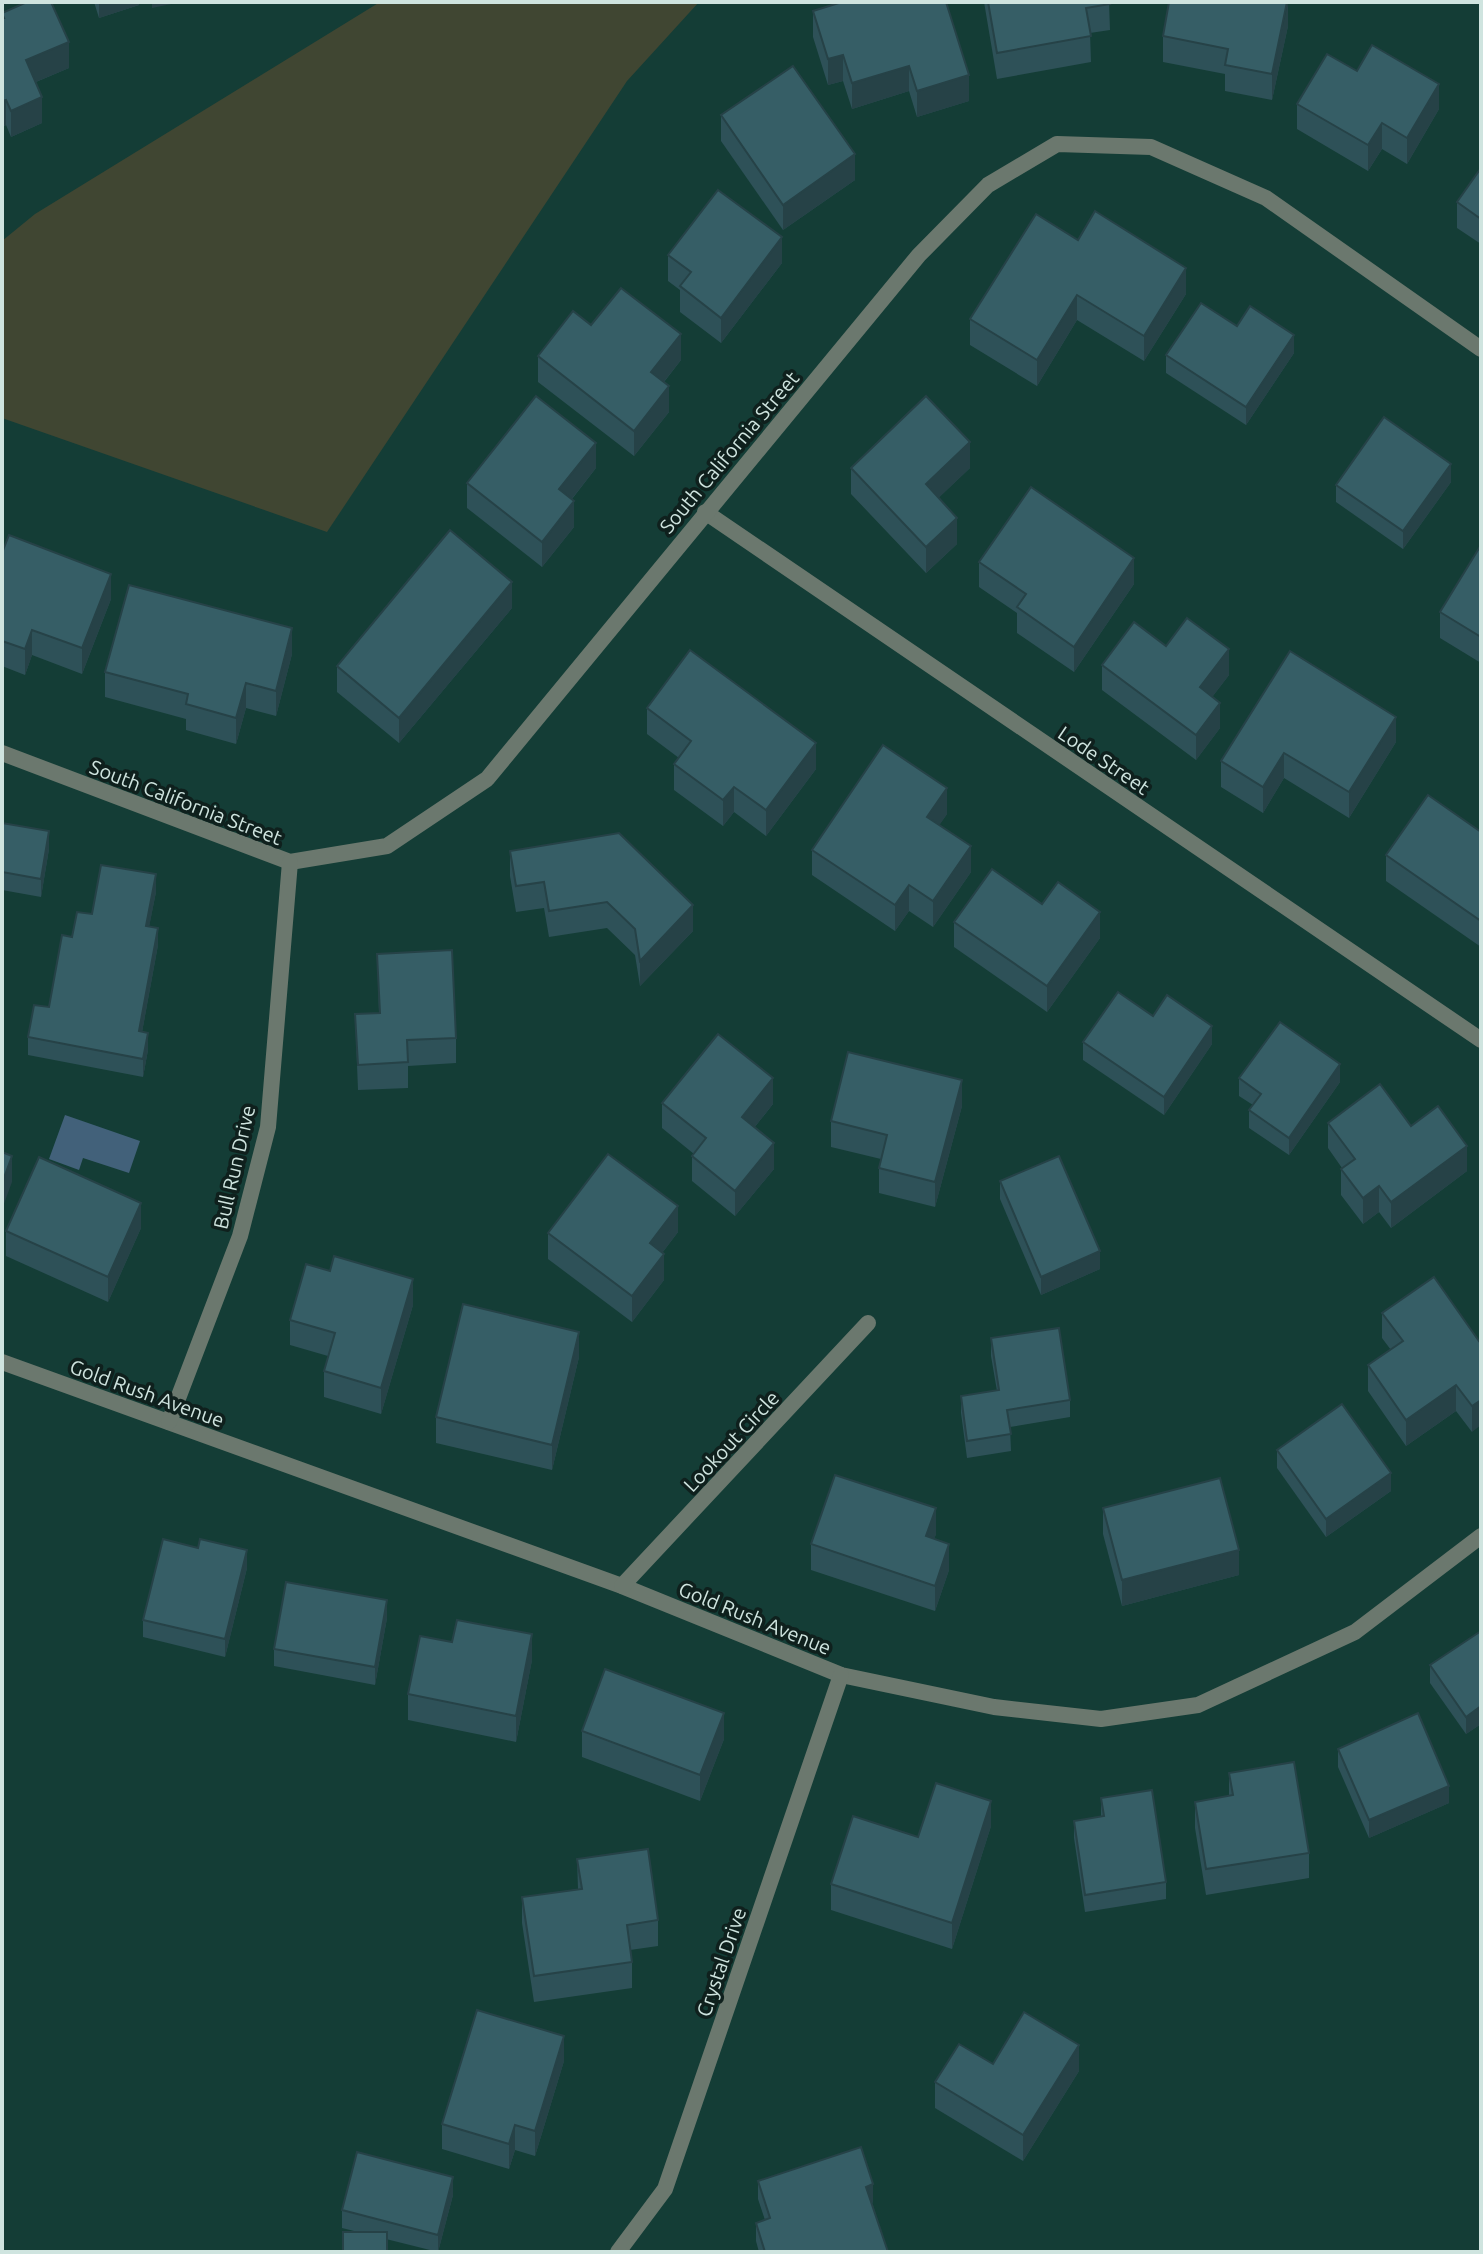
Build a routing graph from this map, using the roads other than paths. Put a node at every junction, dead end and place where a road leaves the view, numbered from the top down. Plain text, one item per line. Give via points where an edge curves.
1 (1481, 349) edge
2 (705, 512) junction
3 (2, 753) edge
4 (290, 862) junction
5 (1481, 1040) edge
6 (868, 1323) dead end
7 (2, 1362) edge
8 (169, 1422) junction
9 (1481, 1536) edge
10 (622, 1586) junction
11 (841, 1675) junction
12 (618, 2252) edge

1 - 2 street, South California Street via 1266,198 1151,147 1057,144 988,185 919,255
2 - 4 street, South California Street via 487,779 387,846
2 - 5 street, Lode Street
3 - 4 street, South California Street
4 - 8 street, Bull Run Drive via 268,1127 240,1236
6 - 10 street, Lookout Circle
7 - 8 street, Gold Rush Avenue
8 - 10 street, Gold Rush Avenue
9 - 11 street, Gold Rush Avenue via 1355,1632 1198,1705 1101,1719 994,1707
10 - 11 street, Gold Rush Avenue
11 - 12 street, Crystal Drive via 665,2189

